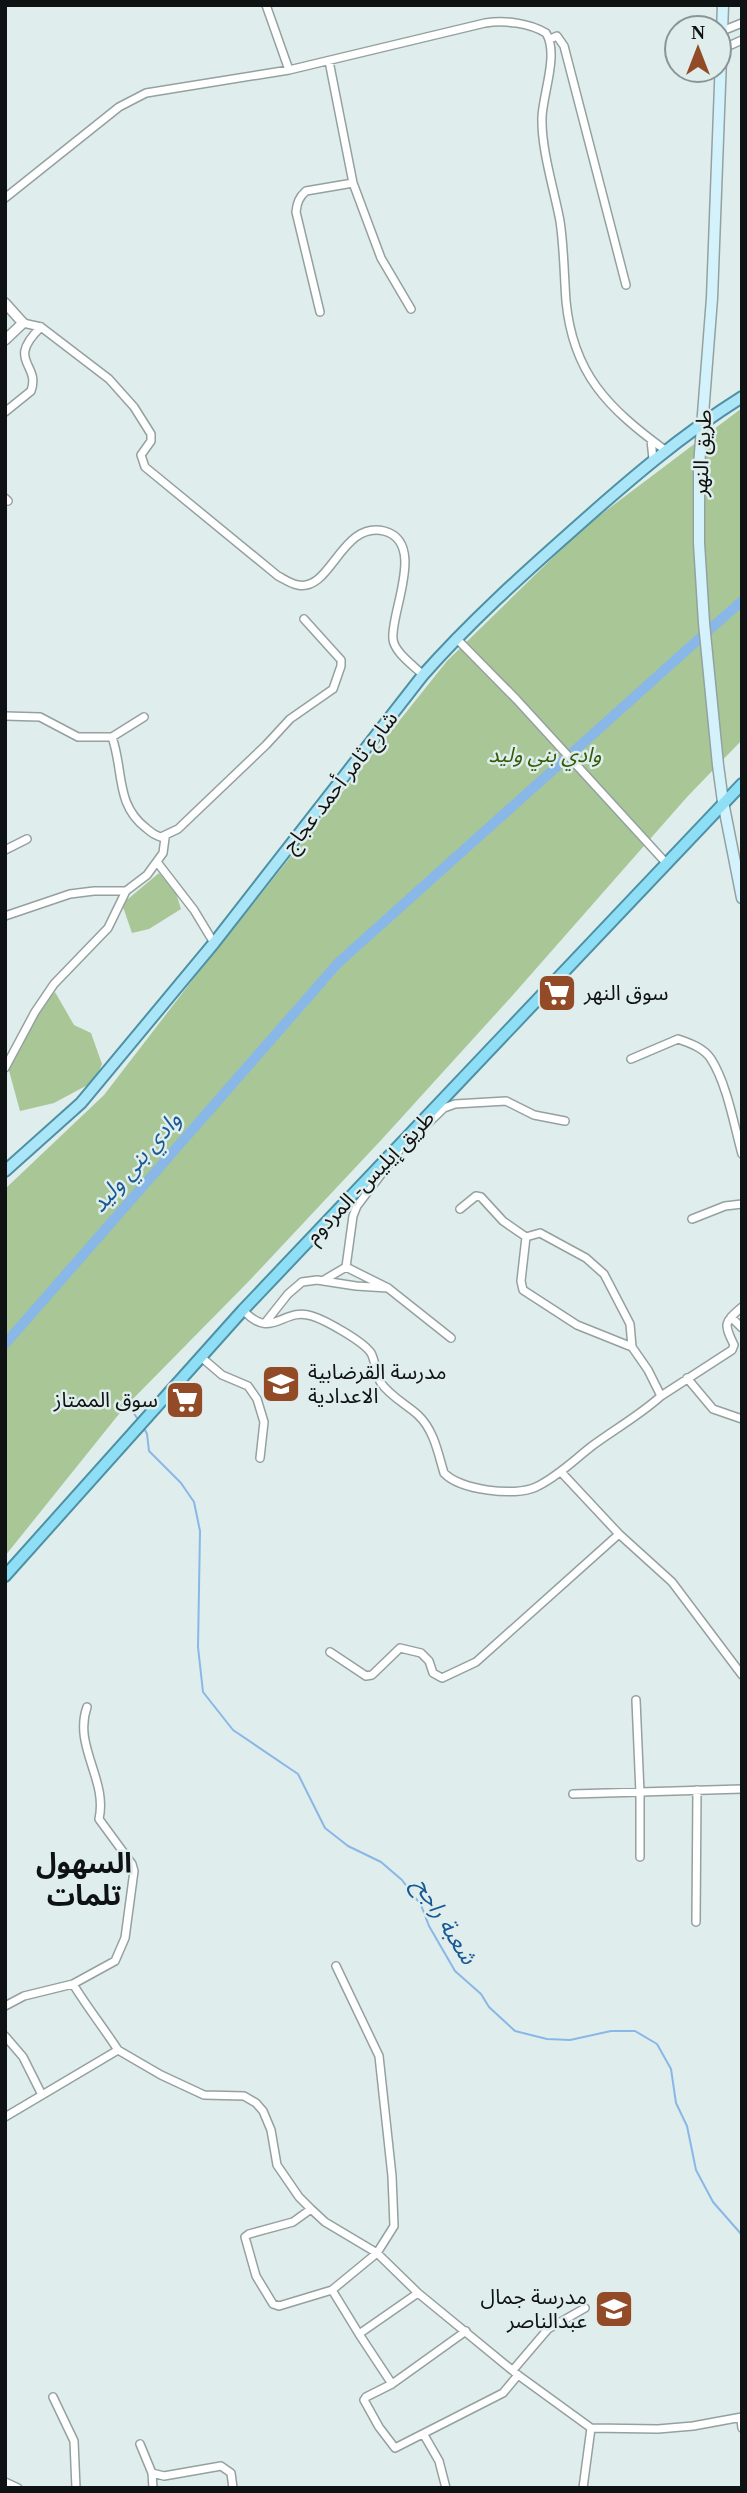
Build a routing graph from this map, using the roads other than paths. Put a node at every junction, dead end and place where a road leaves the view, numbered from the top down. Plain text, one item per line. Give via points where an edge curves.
1 (266, 5) edge
2 (550, 39) junction
3 (329, 61) junction
4 (289, 70) junction
5 (721, 84) edge
6 (353, 183) junction
7 (5, 198) edge
8 (626, 285) dead end
9 (5, 303) edge
10 (411, 309) dead end
11 (320, 312) dead end
12 (23, 323) junction
13 (41, 327) junction
14 (5, 340) edge
15 (742, 397) edge
16 (5, 412) edge
17 (704, 421) junction
18 (651, 440) junction
19 (665, 450) junction
20 (653, 459) junction
21 (304, 619) dead end
22 (456, 638) junction
23 (423, 675) junction
24 (5, 716) edge
25 (144, 717) dead end
26 (112, 737) junction
27 (742, 784) edge
28 (723, 802) junction
29 (160, 838) junction
30 (27, 839) dead end
31 (5, 850) edge
32 (157, 862) junction
33 (667, 864) junction
34 (126, 891) junction
35 (742, 898) edge
36 (5, 916) edge
37 (214, 943) junction
38 (631, 1059) dead end
39 (5, 1068) edge
40 (565, 1121) dead end
41 (400, 1148) junction
42 (742, 1154) edge
43 (5, 1171) edge
44 (742, 1204) edge
45 (460, 1209) dead end
46 (691, 1219) dead end
47 (526, 1237) junction
48 (346, 1267) junction
49 (324, 1280) junction
50 (388, 1288) junction
51 (742, 1307) edge
52 (243, 1310) junction
53 (731, 1317) junction
54 (265, 1323) junction
55 (742, 1328) edge
56 (451, 1338) dead end
57 (632, 1348) junction
58 (201, 1357) junction
59 (687, 1378) junction
60 (662, 1396) junction
61 (742, 1419) edge
62 (260, 1458) dead end
63 (561, 1472) junction
64 (619, 1534) junction
65 (5, 1576) edge
66 (330, 1652) dead end
67 (742, 1675) edge
68 (636, 1700) dead end
69 (88, 1707) dead end
70 (742, 1789) edge
71 (698, 1790) junction
72 (640, 1793) junction
73 (573, 1794) dead end
74 (640, 1857) dead end
75 (696, 1922) dead end
76 (336, 1966) dead end
77 (73, 1984) junction
78 (5, 2006) edge
79 (5, 2036) edge
80 (118, 2050) junction
81 (42, 2095) junction
82 (5, 2117) edge
83 (311, 2210) junction
84 (377, 2253) junction
85 (332, 2290) junction
86 (418, 2293) junction
87 (585, 2308) dead end
88 (466, 2331) junction
89 (359, 2334) junction
90 (516, 2372) junction
91 (392, 2384) junction
92 (53, 2397) dead end
93 (741, 2418) edge
94 (591, 2428) junction
95 (742, 2428) edge
96 (424, 2435) junction
97 (140, 2444) dead end
98 (152, 2473) junction
99 (5, 2482) edge
100 (18, 2488) edge
101 (76, 2488) edge
102 (153, 2488) edge
103 (233, 2488) edge
104 (446, 2488) edge
105 (583, 2488) edge

1 - 4 street
2 - 3 street via 537,27 497,21
2 - 8 street via 557,37 564,46
2 - 18 street via 542,117 575,349 610,404
3 - 4 street
3 - 6 street
4 - 7 street via 162,89 131,100
5 - 17 main road, طريق النهر
6 - 10 street via 381,258
6 - 11 street via 306,191 297,204
9 - 12 street
12 - 13 street
12 - 14 street
13 - 16 street via 24,348 33,379 31,391
13 - 23 street via 109,379 134,407 151,434 141,455 145,467 278,576 304,585 324,574 362,532 395,536 403,551 405,572 392,638 397,652
15 - 17 main road, شارع ثامر أحمد عجاج
17 - 19 main road, شارع ثامر أحمد عجاج
17 - 28 main road, طريق النهر via 699,543
18 - 19 street
18 - 20 street
19 - 20 main road, شارع ثامر أحمد عجاج
20 - 22 main road, شارع ثامر أحمد عجاج
21 - 29 street via 341,660 333,689 290,719 178,829
22 - 23 main road, شارع ثامر أحمد عجاج
22 - 33 street
23 - 37 main road, شارع ثامر أحمد عجاج
24 - 26 street via 40,717 78,737
25 - 26 street
26 - 29 street via 127,807 142,826
27 - 28 highway, طريق إيليس- المردوم
28 - 33 highway, طريق إيليس- المردوم
28 - 35 main road, طريق النهر
29 - 32 street via 165,838 165,846
30 - 31 street
32 - 34 street
32 - 37 street
33 - 41 highway, طريق إيليس- المردوم
34 - 36 street via 86,891
34 - 39 street via 108,928 57,981 35,1012
37 - 43 main road, شارع ثامر أحمد عجاج via 81,1103
38 - 42 street via 678,1039 695,1045 710,1058
40 - 41 street via 534,1115 506,1101 455,1104 444,1108
41 - 48 street via 357,1206
41 - 52 highway, طريق إيليس- المردوم
44 - 46 street
45 - 47 street via 481,1197
47 - 57 street via 540,1233 596,1265 630,1324
47 - 57 street via 523,1290 577,1325
48 - 49 street
48 - 50 street
49 - 50 street
49 - 54 street via 302,1282
50 - 56 street
51 - 53 street
52 - 54 street via 253,1321
52 - 58 highway, طريق إيليس- المردوم
53 - 55 street
53 - 59 street via 726,1329 732,1350
54 - 63 street via 313,1316 363,1345 382,1385 432,1433 444,1473 455,1482 482,1490 527,1490
57 - 60 street
58 - 62 street via 222,1375 248,1386 257,1399 264,1422
58 - 65 highway, طريق إيليس- المردوم
59 - 60 street
59 - 61 street via 713,1409
60 - 63 street
63 - 64 street
64 - 66 street via 481,1660 446,1677 438,1677 427,1658 408,1648 397,1650 366,1676
64 - 67 street via 672,1582
68 - 72 street
69 - 77 street via 83,1733 99,1788 99,1819 134,1871 119,1955
70 - 71 street
71 - 72 street
71 - 75 street
72 - 73 street
72 - 74 street
76 - 84 street via 379,2056 394,2219
77 - 78 street via 24,1996
77 - 80 street
79 - 81 street via 23,2057
80 - 81 street
80 - 83 street via 204,2095 244,2096 256,2103 271,2130 277,2165
81 - 82 street
83 - 84 street
83 - 85 street via 293,2222 249,2234 245,2242 256,2276 273,2304
84 - 85 street
84 - 86 street
85 - 89 street
86 - 88 street
86 - 89 street
87 - 90 street via 548,2329
88 - 90 street
88 - 91 street
89 - 91 street
90 - 94 street
90 - 96 street via 503,2393
91 - 96 street via 365,2398 379,2427 395,2448
92 - 101 street via 74,2441
93 - 94 street via 658,2429
93 - 95 street
94 - 105 street
96 - 104 street via 439,2461
97 - 98 street
98 - 102 street
98 - 103 street via 164,2476 221,2466 231,2473
99 - 100 street

